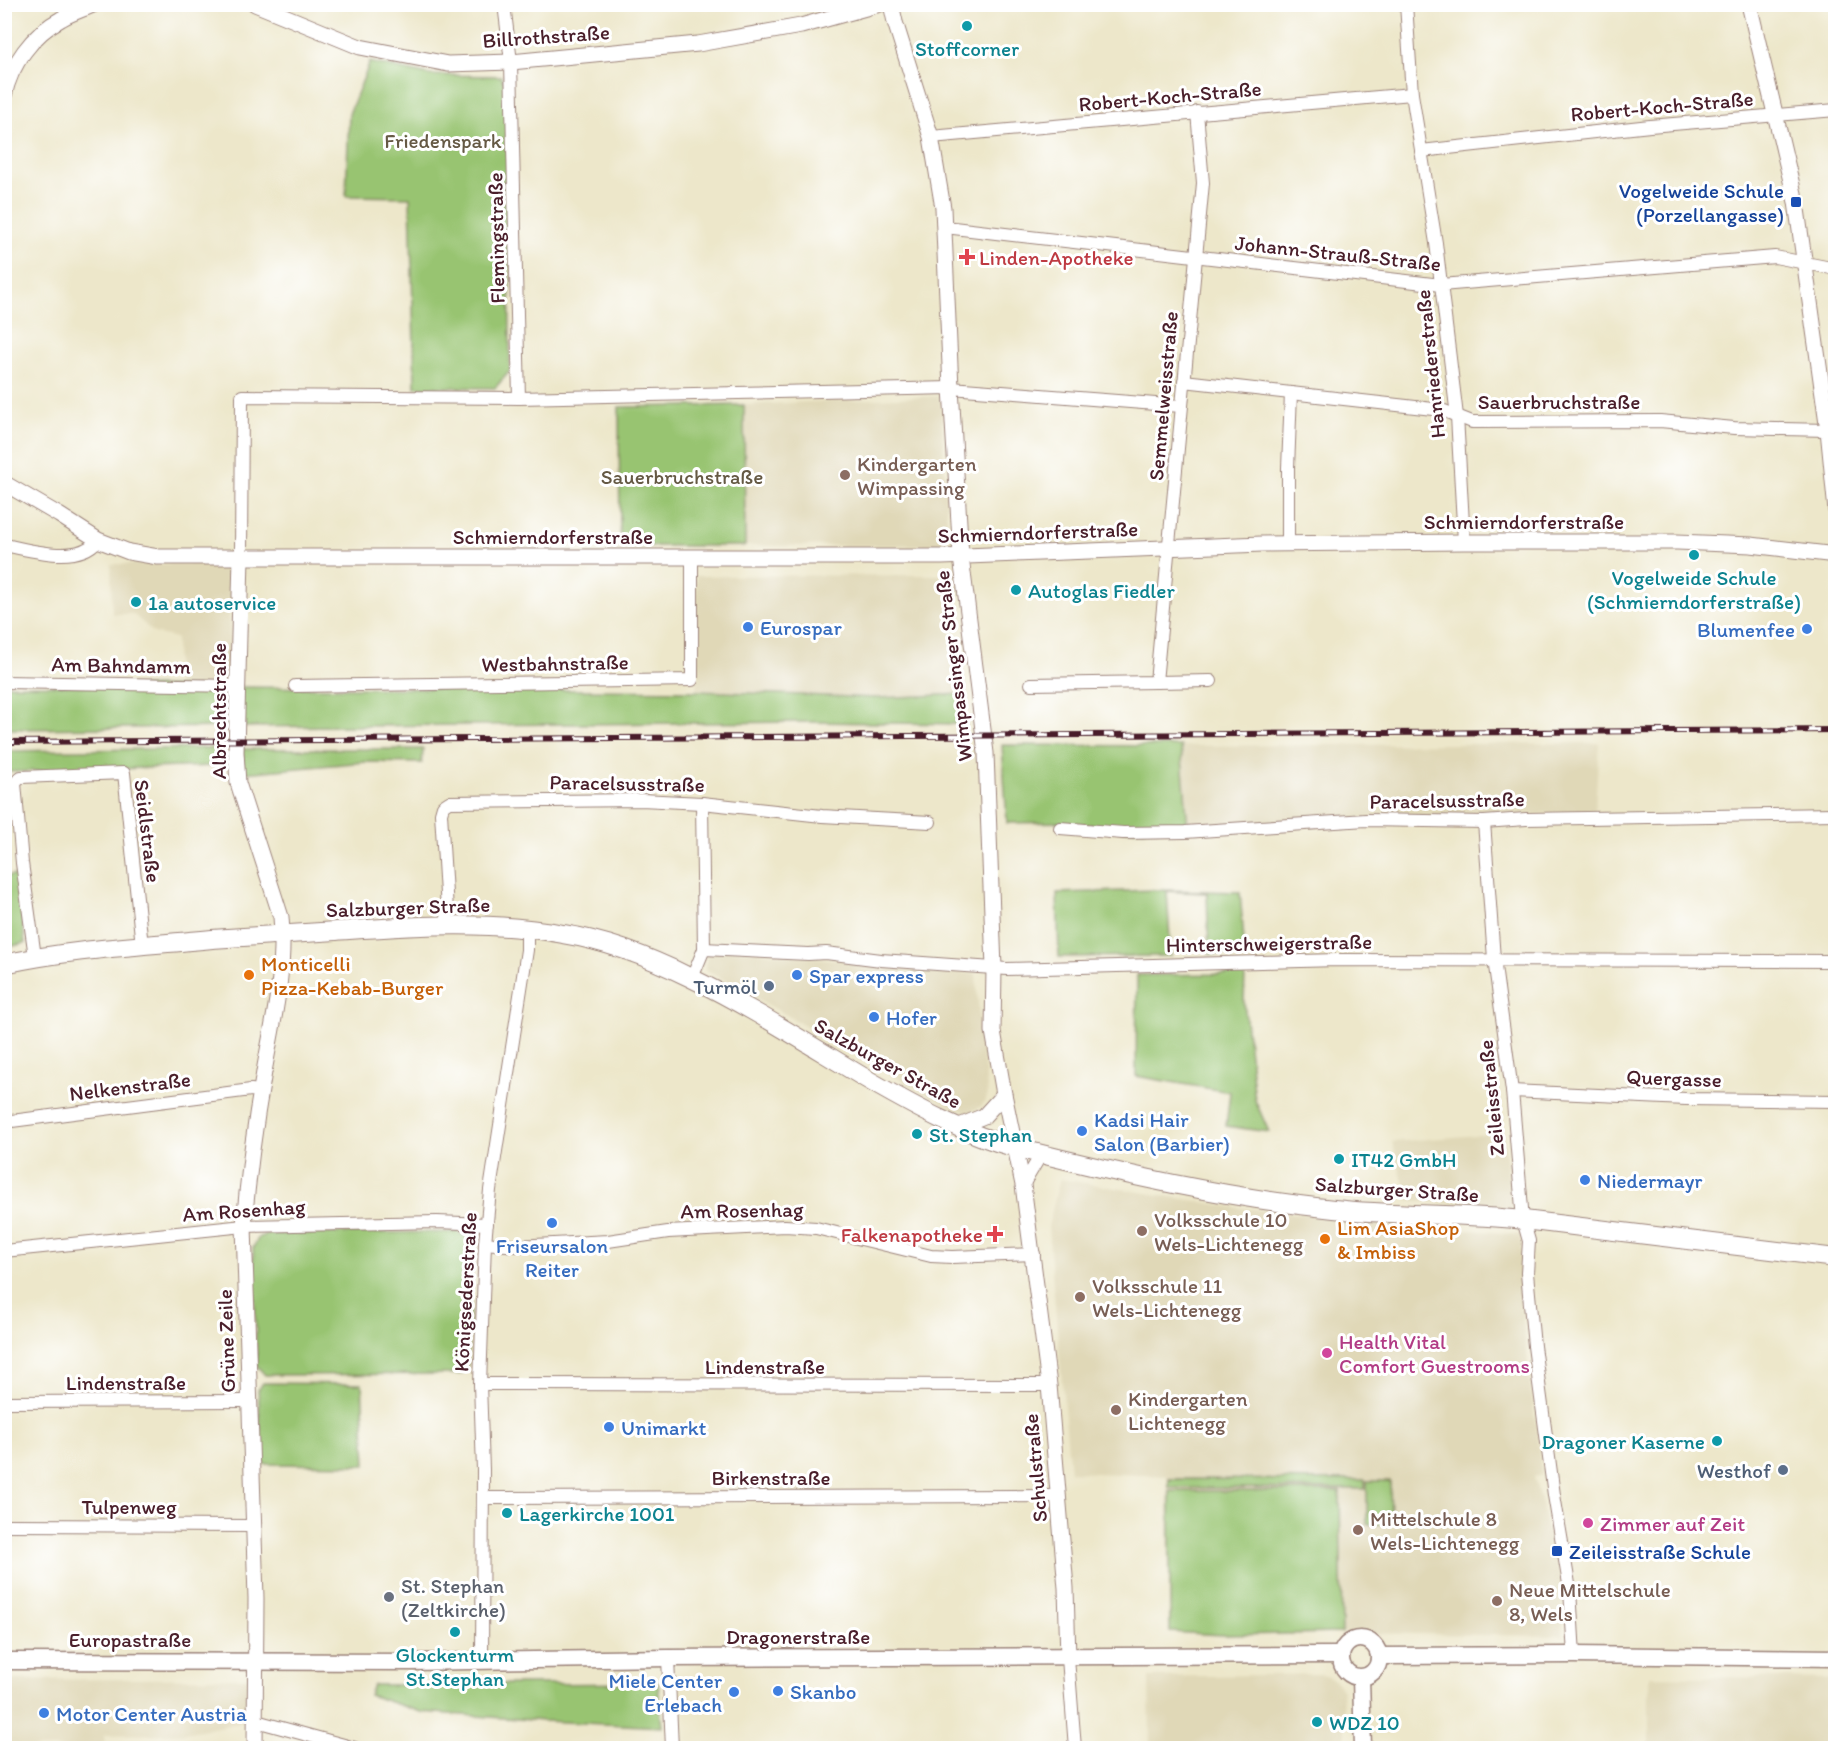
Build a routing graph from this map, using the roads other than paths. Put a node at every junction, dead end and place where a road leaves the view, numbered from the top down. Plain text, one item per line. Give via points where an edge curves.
1 (95, 4) edge
2 (255, 4) edge
3 (504, 4) edge
4 (880, 4) edge
5 (891, 4) edge
6 (1406, 4) edge
7 (1749, 4) edge
8 (511, 62) junction
9 (1412, 94) junction
10 (4, 96) edge
11 (1836, 110) edge
12 (1197, 112) junction
13 (1777, 115) junction
14 (932, 137) junction
15 (1421, 151) junction
16 (945, 227) junction
17 (1195, 257) junction
18 (1804, 262) junction
19 (1836, 269) edge
20 (1441, 285) junction
21 (1184, 381) junction
22 (951, 388) junction
23 (1291, 393) junction
24 (519, 398) junction
25 (1181, 406) junction
26 (1457, 416) junction
27 (1828, 430) junction
28 (4, 483) edge
29 (1836, 511) edge
30 (98, 540) junction
31 (1464, 542) junction
32 (1288, 543) junction
33 (4, 545) edge
34 (1168, 548) junction
35 (1836, 555) edge
36 (241, 556) junction
37 (692, 557) junction
38 (961, 557) junction
39 (1211, 681) dead end
40 (4, 682) edge
41 (1156, 682) junction
42 (1031, 684) dead end
43 (237, 686) junction
44 (295, 686) dead end
45 (702, 802) junction
46 (1836, 813) edge
47 (930, 822) dead end
48 (1484, 822) junction
49 (1060, 828) dead end
50 (448, 926) junction
51 (527, 928) junction
52 (283, 934) junction
53 (142, 946) junction
54 (704, 949) junction
55 (35, 957) junction
56 (1494, 959) junction
57 (1836, 961) edge
58 (4, 964) edge
59 (994, 968) junction
60 (692, 978) junction
61 (260, 1091) junction
62 (1512, 1091) junction
63 (1004, 1094) junction
64 (1836, 1101) edge
65 (4, 1122) edge
66 (957, 1127) junction
67 (1015, 1147) junction
68 (1042, 1153) junction
69 (1023, 1185) junction
70 (1523, 1220) junction
71 (487, 1224) junction
72 (244, 1226) junction
73 (485, 1244) junction
74 (4, 1251) edge
75 (1034, 1254) junction
76 (1836, 1258) edge
77 (480, 1384) junction
78 (1049, 1385) junction
79 (248, 1401) junction
80 (4, 1402) edge
81 (1059, 1496) junction
82 (483, 1498) junction
83 (4, 1525) edge
84 (254, 1526) junction
85 (1341, 1655) junction
86 (1574, 1655) junction
87 (1380, 1656) junction
88 (668, 1658) junction
89 (1068, 1658) junction
90 (1836, 1658) edge
91 (4, 1661) edge
92 (482, 1661) junction
93 (256, 1662) junction
94 (1361, 1678) junction
95 (256, 1721) junction
96 (255, 1749) edge
97 (354, 1749) edge
98 (672, 1749) edge
99 (1075, 1749) edge
100 (1363, 1749) edge

1 - 10 street via 62,18 35,39 12,72
2 - 8 street, Billrothstraße via 376,51 448,64
3 - 8 street, Flemingstraße
4 - 8 street, Billrothstraße via 767,33 698,44
5 - 14 street, Wimpassinger Straße
6 - 9 street, Hanriederstraße
7 - 13 street
8 - 24 street, Flemingstraße
9 - 12 street, Robert-Koch-Straße
9 - 15 street, Hanriederstraße
11 - 13 street, Robert-Koch-Straße
12 - 14 street, Robert-Koch-Straße
12 - 17 street, Semmelweisstraße via 1203,183
13 - 15 street, Robert-Koch-Straße
13 - 18 street
14 - 16 street, Wimpassinger Straße
15 - 20 street, Hanriederstraße
16 - 17 street, Johann-Strauß-Straße
16 - 22 street, Wimpassinger Straße
17 - 20 street, Johann-Strauß-Straße
17 - 21 street, Semmelweisstraße
18 - 19 street, Johann-Strauß-Straße
18 - 20 street, Johann-Strauß-Straße via 1775,257
18 - 27 street
20 - 26 street, Hanriederstraße
21 - 23 street, Sauerbruchstraße
21 - 25 street, Semmelweisstraße
22 - 24 street
22 - 25 street
22 - 38 street, Wimpassinger Straße
23 - 26 street, Sauerbruchstraße via 1432,409
23 - 32 street
24 - 36 street via 242,396
25 - 34 street, Semmelweisstraße
26 - 27 street, Sauerbruchstraße via 1472,422 1660,421 1734,428
26 - 31 street, Hanriederstraße
27 - 29 street
28 - 30 street
30 - 33 street via 91,549 79,553
30 - 36 street via 129,552 158,557
31 - 32 street, Schmierndorferstraße
31 - 35 street, Schmierndorferstraße via 1677,542 1751,545
32 - 34 street, Schmierndorferstraße
34 - 38 street, Schmierndorferstraße
34 - 41 street, Semmelweisstraße
36 - 37 street, Schmierndorferstraße
36 - 43 street, Albrechtstraße
37 - 38 street, Schmierndorferstraße
37 - 44 street, Westbahnstraße via 692,680
38 - 59 street, Wimpassinger Straße via 986,753
39 - 41 street
40 - 43 street, Am Bahndamm
41 - 42 street
43 - 52 street, Albrechtstraße via 238,783
45 - 47 street, Paracelsusstraße via 822,816
45 - 50 street, Paracelsusstraße via 449,802 441,813
45 - 54 street
46 - 48 street, Paracelsusstraße
48 - 49 street, Paracelsusstraße via 1366,820 1175,833
48 - 56 street, Zeileisstraße
50 - 51 main road, Salzburger Straße
50 - 52 main road, Salzburger Straße
51 - 60 main road, Salzburger Straße via 609,944
51 - 71 street, Königsederstraße
52 - 53 main road, Salzburger Straße
52 - 61 street, Grüne Zeile via 281,969
53 - 55 main road, Salzburger Straße
53 - 55 street, Seidlstraße via 124,773 21,777 15,783
54 - 59 street, Hinterschweigerstraße via 826,953
54 - 60 street
55 - 58 main road, Salzburger Straße
56 - 57 street, Hinterschweigerstraße
56 - 59 street, Hinterschweigerstraße
56 - 62 street, Zeileisstraße
59 - 63 street, Wimpassinger Straße via 993,1031
60 - 66 main road, Salzburger Straße via 933,1117
61 - 65 street, Nelkenstraße
61 - 72 street, Grüne Zeile
62 - 64 street, Quergasse
62 - 70 street, Zeileisstraße
63 - 66 street via 984,1116
63 - 67 street, Wimpassinger Straße
66 - 67 main road, Salzburger Straße
67 - 68 main road, Salzburger Straße
67 - 69 street, Schulstraße
68 - 69 street
68 - 70 main road, Salzburger Straße via 1247,1198 1336,1210
69 - 75 street, Schulstraße
70 - 76 main road, Salzburger Straße
70 - 86 street, Zeileisstraße via 1529,1241 1527,1273 1535,1353 1570,1590
71 - 72 street, Am Rosenhag
71 - 73 street, Königsederstraße
72 - 74 street, Am Rosenhag
72 - 79 street, Grüne Zeile
73 - 75 street, Am Rosenhag via 608,1241 668,1232 785,1226 816,1228 931,1256
73 - 77 street, Königsederstraße
75 - 78 street, Schulstraße
77 - 78 street, Lindenstraße
77 - 82 street, Königsederstraße
78 - 81 street, Schulstraße
79 - 80 street, Lindenstraße
79 - 84 street, Grüne Zeile
81 - 82 street, Birkenstraße
81 - 89 street, Schulstraße
82 - 92 street, Königsederstraße
83 - 84 street, Tulpenweg
84 - 93 street, Grüne Zeile
85 - 87 main road via 1354,1639 1367,1640 1377,1647
85 - 89 main road, Dragonerstraße
85 - 94 main road via 1342,1666 1349,1675
86 - 87 main road
86 - 90 main road
87 - 94 main road via 1378,1667
88 - 89 main road, Dragonerstraße
88 - 92 main road, Dragonerstraße
88 - 98 street
89 - 99 street, Schulstraße
91 - 93 main road, Europastraße
92 - 93 main road, Dragonerstraße
93 - 95 street, Grüne Zeile
94 - 100 main road
95 - 96 street, Grüne Zeile
95 - 97 street

